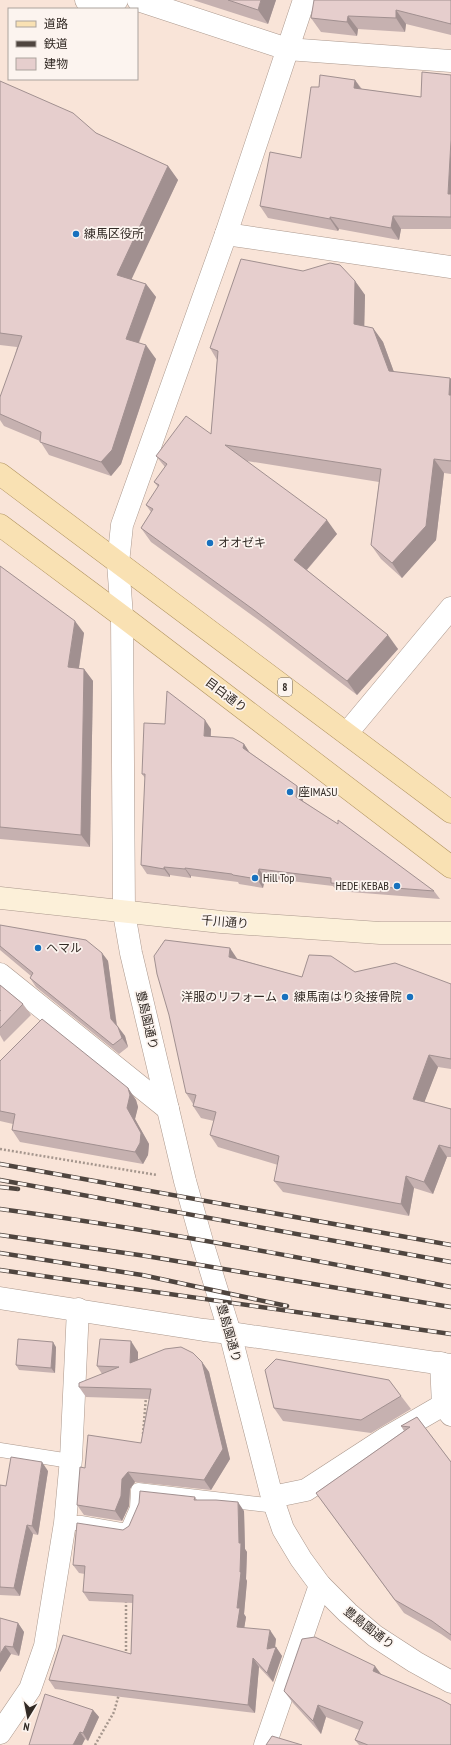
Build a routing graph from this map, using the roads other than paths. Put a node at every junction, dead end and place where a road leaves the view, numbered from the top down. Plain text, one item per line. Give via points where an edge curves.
1 (86, 0) edge
2 (117, 0) edge
3 (138, 0) edge
4 (304, 0) edge
5 (287, 49) junction
6 (451, 60) edge
7 (226, 234) junction
8 (451, 267) edge
9 (0, 474) edge
10 (0, 525) edge
11 (118, 563) junction
12 (451, 608) edge
13 (122, 616) junction
14 (347, 733) junction
15 (451, 812) edge
16 (451, 867) edge
17 (0, 898) edge
18 (124, 912) junction
19 (451, 933) edge
20 (0, 974) edge
21 (50, 1013) junction
22 (33, 1030) edge
23 (168, 1108) junction
24 (0, 1298) edge
25 (78, 1309) junction
26 (230, 1333) junction
27 (446, 1364) edge
28 (447, 1410) edge
29 (0, 1450) edge
30 (70, 1461) junction
31 (274, 1502) junction
32 (65, 1523) junction
33 (320, 1585) junction
34 (451, 1682) edge
35 (6, 1736) edge
36 (265, 1745) edge

1 - 2 street via 104,3
3 - 5 street
4 - 5 street, 豊島園通り
5 - 6 street
5 - 7 street, 豊島園通り
7 - 8 street
7 - 11 street, 豊島園通り via 122,525
9 - 11 main road, 8
10 - 13 main road, 目白通り
11 - 13 street, 豊島園通り
11 - 14 main road, 8
12 - 14 street
13 - 16 main road, 目白通り
13 - 18 street, 豊島園通り
14 - 15 main road, 8
17 - 18 main road, 千川通り
18 - 19 main road, 千川通り via 221,922 380,933
18 - 23 street, 豊島園通り via 131,953
20 - 21 street
21 - 22 street
21 - 23 street
23 - 26 street, 豊島園通り via 185,1181
24 - 25 street
25 - 26 street
25 - 30 street
26 - 27 street
26 - 31 street, 豊島園通り
27 - 28 street
28 - 31 street via 386,1438 306,1490
29 - 30 lane
30 - 32 street
31 - 32 lane via 138,1490 137,1508 127,1531
31 - 33 street, 豊島園通り via 283,1529
32 - 35 street via 45,1646 30,1689
33 - 34 street, 豊島園通り via 375,1636
33 - 36 street

